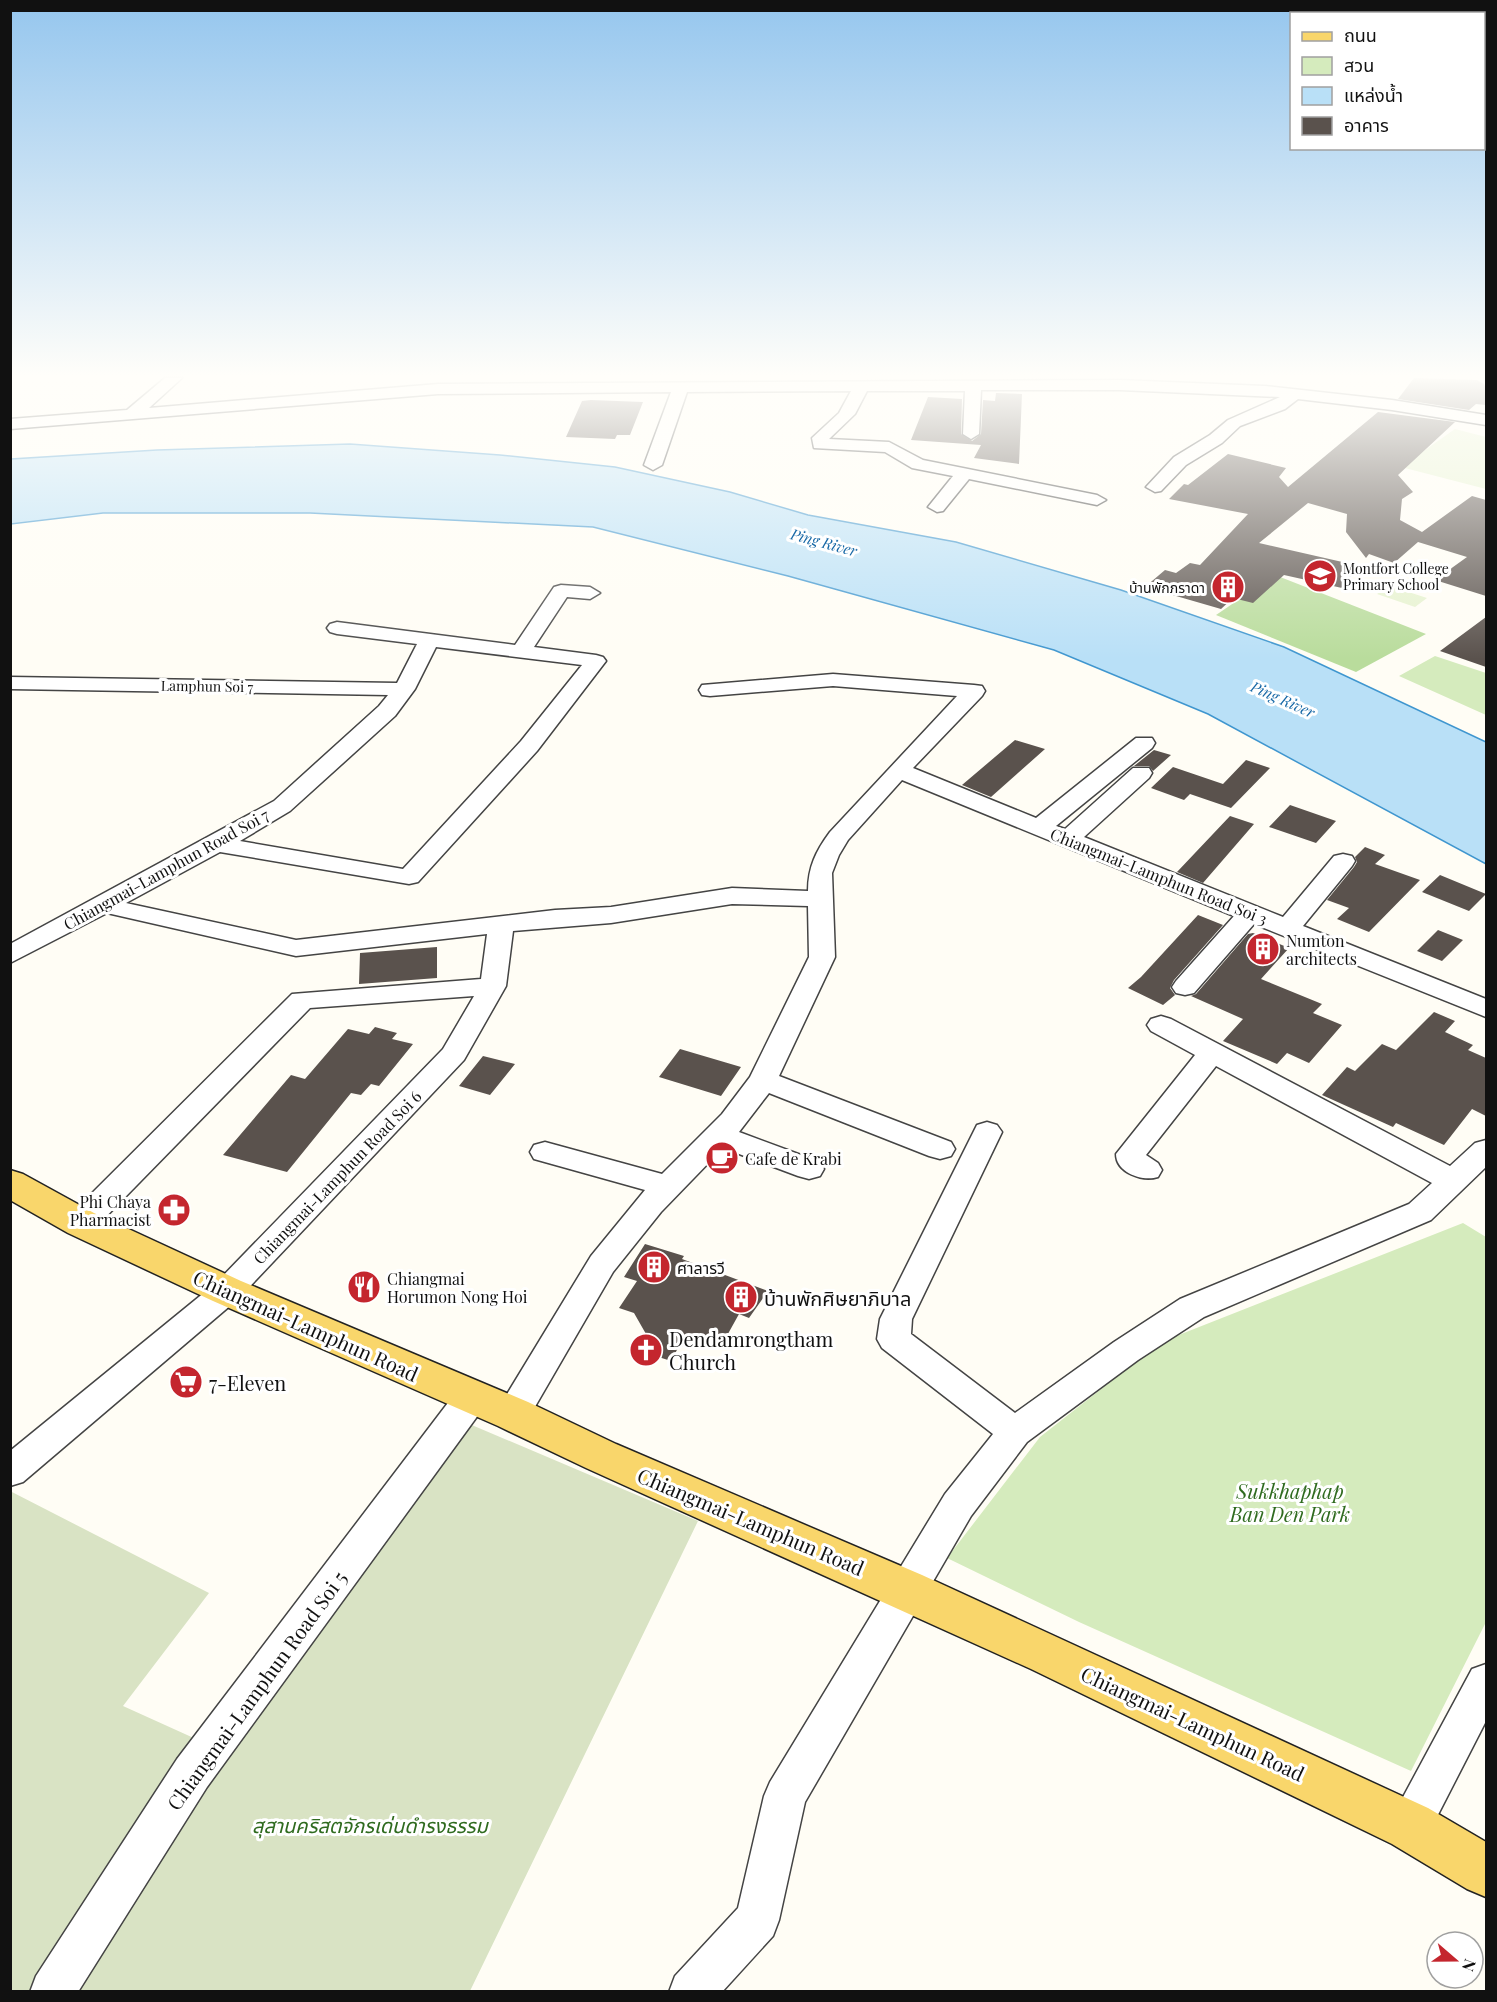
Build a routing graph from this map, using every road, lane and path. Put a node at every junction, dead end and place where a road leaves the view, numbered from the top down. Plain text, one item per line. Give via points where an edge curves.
1 (953, 471) edge
2 (1170, 471) edge
3 (964, 474) junction
4 (1155, 487) dead end
5 (1097, 500) dead end
6 (937, 507) dead end
7 (590, 593) dead end
8 (337, 628) dead end
9 (430, 639) junction
10 (521, 651) junction
11 (10, 683) edge
12 (404, 689) junction
13 (710, 690) dead end
14 (1144, 743) dead end
15 (897, 770) junction
16 (1141, 773) dead end
17 (1038, 828) junction
18 (1067, 840) junction
19 (217, 844) junction
20 (1343, 861) dead end
21 (820, 899) junction
22 (103, 905) junction
23 (1250, 913) junction
24 (501, 924) junction
25 (1288, 928) junction
26 (10, 955) edge
27 (493, 986) junction
28 (1185, 987) dead end
29 (1486, 1009) edge
30 (1161, 1024) dead end
31 (1212, 1052) junction
32 (763, 1080) junction
33 (987, 1132) dead end
34 (719, 1135) junction
35 (940, 1149) dead end
36 (545, 1152) dead end
37 (1475, 1166) edge
38 (808, 1169) dead end
39 (1147, 1170) dead end
40 (10, 1183) edge
41 (668, 1186) junction
42 (81, 1223) junction
43 (226, 1291) junction
44 (472, 1398) junction
45 (513, 1414) junction
46 (1015, 1432) junction
47 (10, 1472) edge
48 (906, 1589) junction
49 (1486, 1682) edge
50 (1410, 1827) junction
51 (1486, 1871) edge
52 (52, 1992) edge
53 (691, 1992) edge

1 - 3 street
2 - 4 street
3 - 5 street
3 - 6 street
7 - 10 street via 561,591
8 - 9 street
9 - 10 street
9 - 12 street, Chiangmai-Lamphun Road Soi 7
10 - 19 street via 596,661 529,746 409,877
11 - 12 street, Lamphun Soi 7
12 - 19 street, Chiangmai-Lamphun Road Soi 7 via 387,711 282,806
13 - 15 street via 833,680 974,691
14 - 17 street
15 - 17 street, Chiangmai-Lamphun Road Soi 3
15 - 21 street via 827,855 820,873
16 - 18 street
17 - 18 street, Chiangmai-Lamphun Road Soi 3
18 - 23 street, Chiangmai-Lamphun Road Soi 3
19 - 22 street, Chiangmai-Lamphun Road Soi 7
20 - 25 street
21 - 24 street via 732,896 611,915
21 - 32 street via 822,957
22 - 24 street via 296,948
22 - 26 street, Chiangmai-Lamphun Road Soi 7
23 - 25 street, Chiangmai-Lamphun Road Soi 3
23 - 28 street
24 - 27 street
25 - 29 street, Chiangmai-Lamphun Road Soi 3
27 - 42 street via 303,1000
27 - 43 street, Chiangmai-Lamphun Road Soi 6 via 454,1054
30 - 31 street
31 - 37 street
31 - 39 street via 1131,1154 1131,1159
32 - 34 street
32 - 35 street
33 - 46 street via 896,1319 894,1339
34 - 38 street
34 - 41 street
36 - 41 street
37 - 46 street via 1420,1212 1192,1308
40 - 42 main road, Chiangmai-Lamphun Road
41 - 45 street via 602,1264
42 - 43 main road, Chiangmai-Lamphun Road
43 - 44 main road, Chiangmai-Lamphun Road
43 - 47 street, Chiangmai-Lamphun Road Soi 6
44 - 45 main road, Chiangmai-Lamphun Road
44 - 52 street, Chiangmai-Lamphun Road Soi 5 via 192,1773
45 - 48 main road, Chiangmai-Lamphun Road
46 - 48 street via 958,1505
48 - 50 main road, Chiangmai-Lamphun Road
48 - 53 street via 785,1796 757,1920
49 - 50 street
50 - 51 main road, Chiangmai-Lamphun Road

